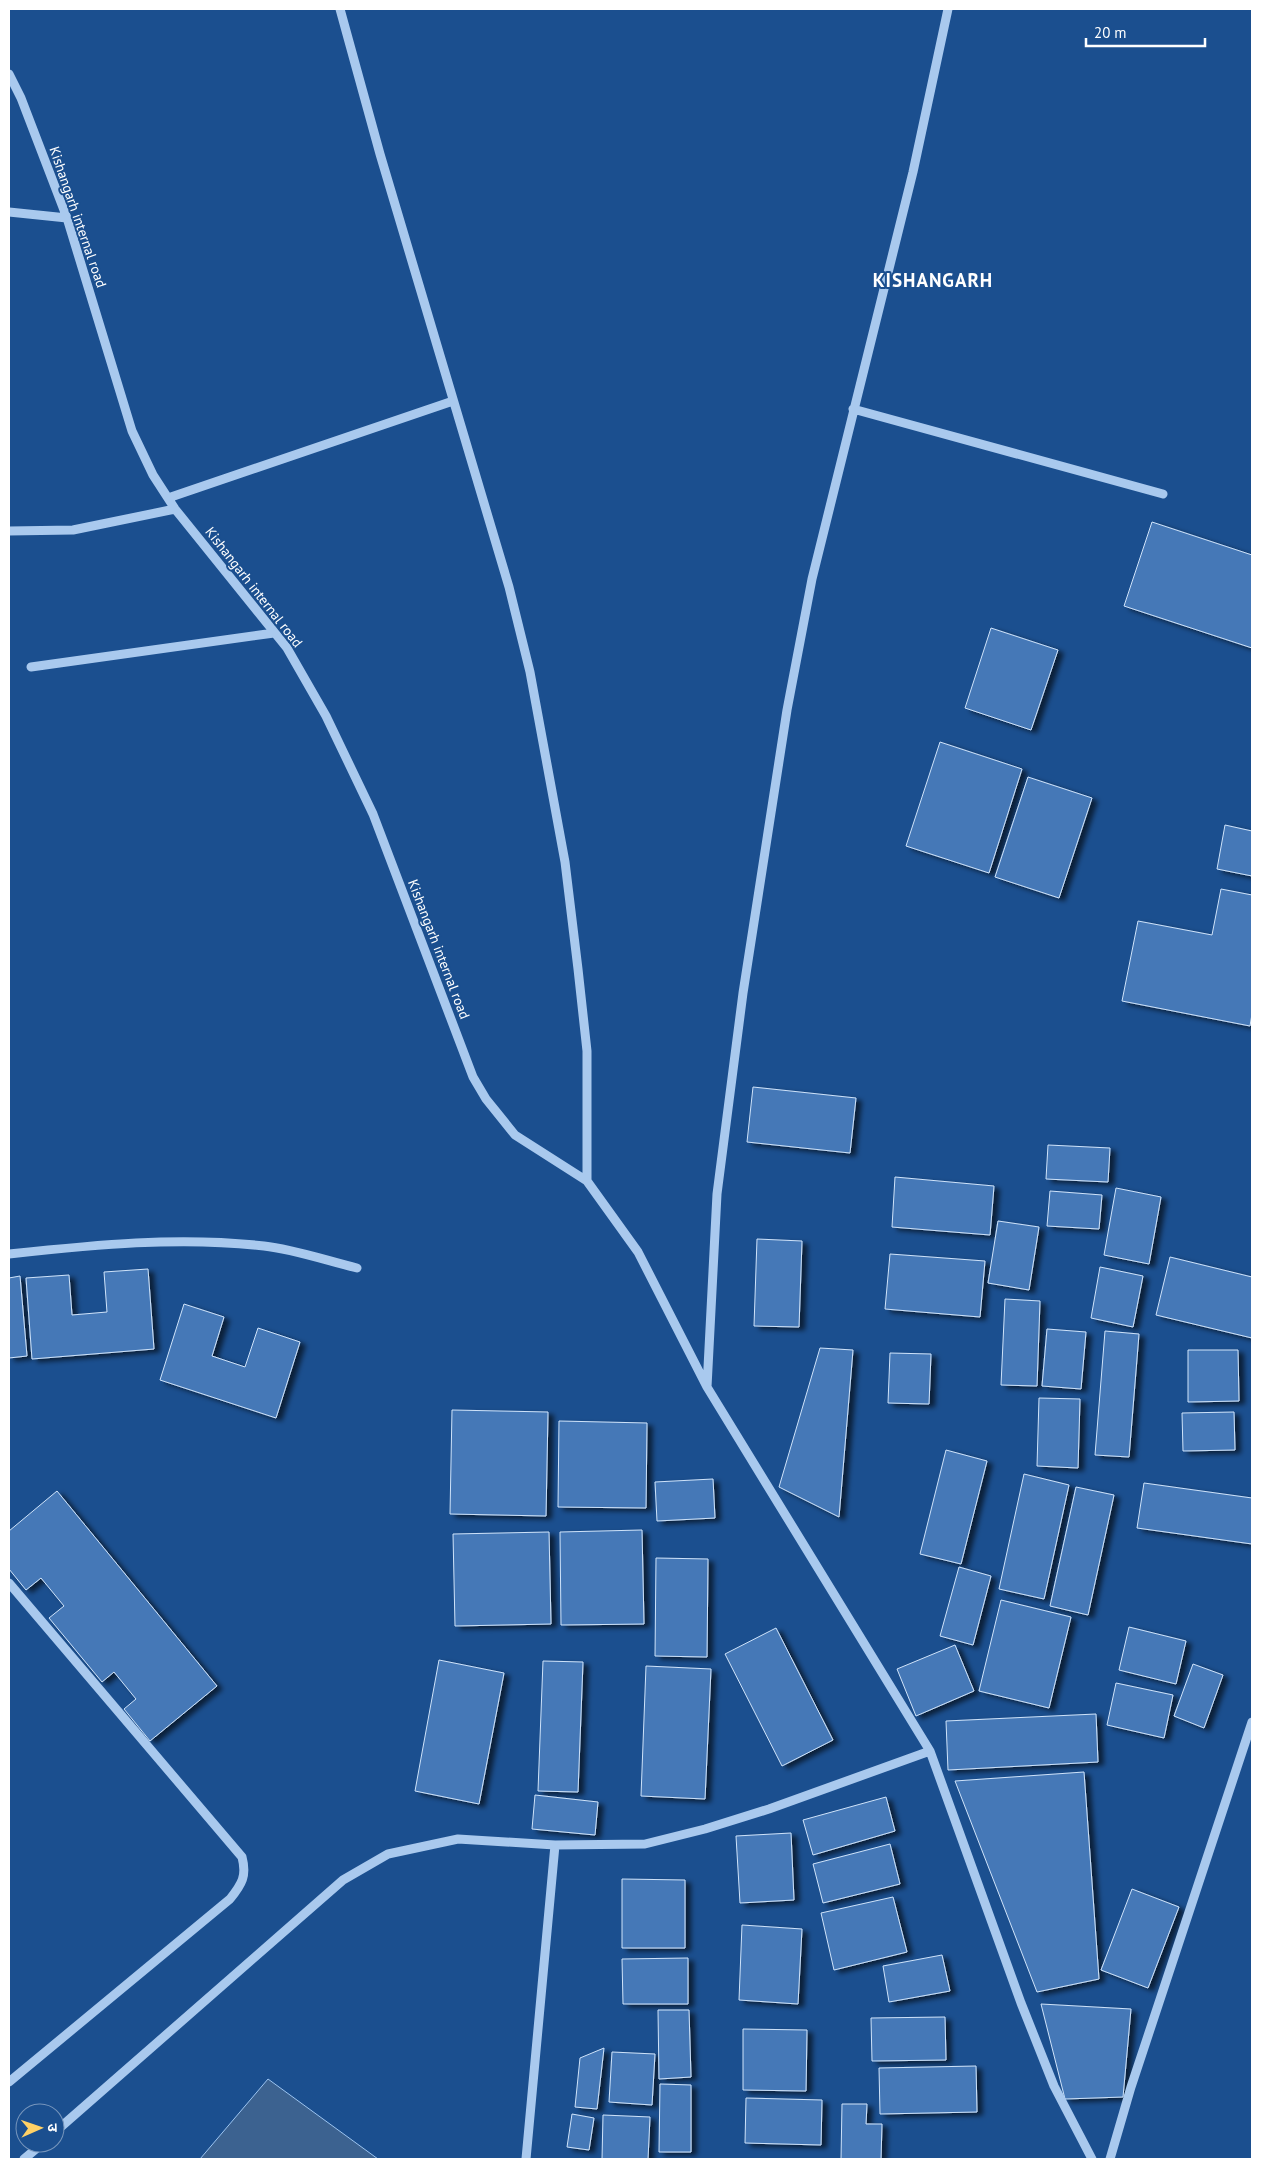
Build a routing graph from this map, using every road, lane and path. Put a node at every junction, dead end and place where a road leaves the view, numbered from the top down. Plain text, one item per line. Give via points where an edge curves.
1 (340, 9) edge
2 (948, 9) edge
3 (9, 74) edge
4 (9, 212) edge
5 (67, 218) junction
6 (454, 401) junction
7 (853, 409) junction
8 (1163, 494) dead end
9 (168, 498) junction
10 (175, 509) junction
11 (9, 531) edge
12 (274, 633) junction
13 (31, 666) dead end
14 (586, 1181) junction
15 (9, 1254) edge
16 (357, 1268) dead end
17 (707, 1387) junction
18 (9, 1583) edge
19 (1252, 1722) edge
20 (930, 1751) junction
21 (555, 1845) junction
22 (9, 2082) edge
23 (65, 2123) edge
24 (526, 2159) edge
25 (1092, 2159) edge
26 (1110, 2159) edge

1 - 6 street
2 - 7 street via 912,172
3 - 5 street, Kishangarh internal road
4 - 5 street
5 - 9 street, Kishangarh internal road via 132,431
6 - 9 street
6 - 14 street via 528,662 566,862 587,1052
7 - 8 street
7 - 17 street via 812,578 789,701 743,994 717,1194
9 - 10 street, Kishangarh internal road
10 - 11 street via 73,530
10 - 12 street, Kishangarh internal road
12 - 13 street
12 - 14 street, Kishangarh internal road via 287,648 326,716 373,814 473,1076 486,1099 516,1135
14 - 17 street via 638,1252
15 - 16 street via 95,1244 199,1242 265,1246
17 - 20 street
18 - 22 street via 242,1857 246,1870 241,1885 230,1899
19 - 26 street
20 - 21 street via 705,1829 645,1844
20 - 25 street via 1054,2086
21 - 23 street via 458,1839 388,1854 343,1880
21 - 24 street

